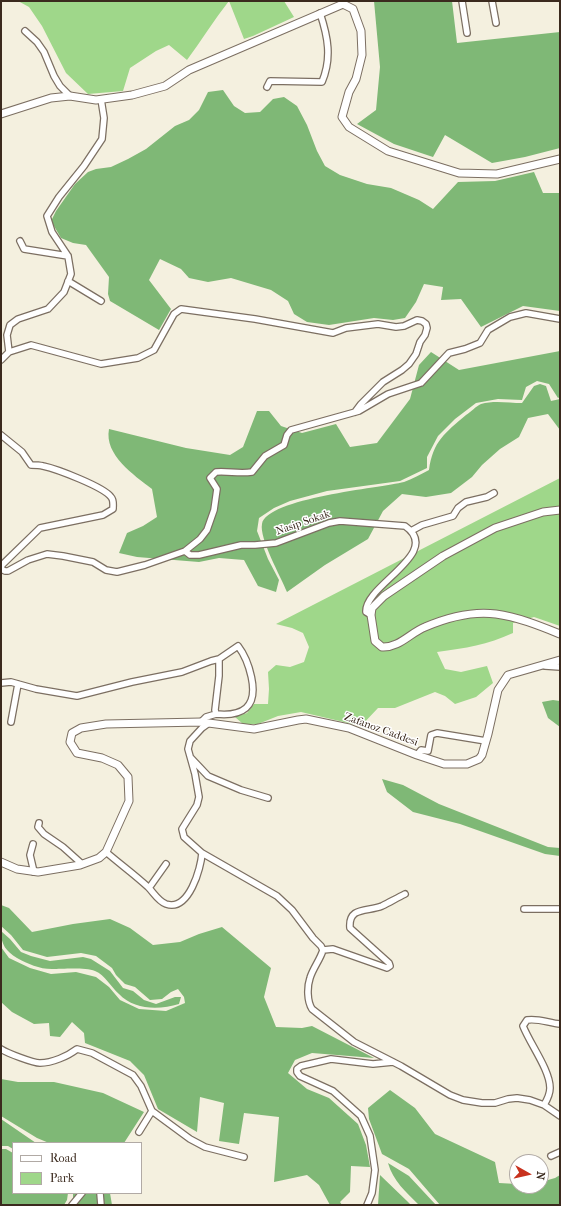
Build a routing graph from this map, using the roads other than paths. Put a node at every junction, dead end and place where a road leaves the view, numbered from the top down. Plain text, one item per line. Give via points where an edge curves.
1 (462, 1) edge
2 (492, 1) edge
3 (346, 2) edge
4 (320, 13) junction
5 (496, 23) dead end
6 (25, 31) dead end
7 (467, 33) dead end
8 (266, 86) dead end
9 (70, 96) junction
10 (101, 99) junction
11 (1, 114) edge
12 (560, 159) edge
13 (20, 241) dead end
14 (68, 256) junction
15 (68, 281) junction
16 (101, 301) dead end
17 (560, 318) edge
18 (9, 352) junction
19 (1, 360) edge
20 (355, 412) junction
21 (1, 435) edge
22 (494, 493) dead end
23 (560, 510) edge
24 (411, 531) junction
25 (185, 551) junction
26 (370, 615) junction
27 (560, 634) edge
28 (219, 659) junction
29 (560, 660) edge
30 (542, 666) junction
31 (560, 667) edge
32 (1, 683) edge
33 (18, 684) junction
34 (216, 714) junction
35 (11, 722) dead end
36 (205, 722) junction
37 (486, 741) junction
38 (417, 755) junction
39 (191, 758) junction
40 (268, 798) dead end
41 (39, 823) dead end
42 (33, 844) dead end
43 (106, 852) junction
44 (202, 853) junction
45 (1, 862) edge
46 (82, 864) junction
47 (166, 864) dead end
48 (34, 872) junction
49 (149, 888) junction
50 (405, 894) dead end
51 (524, 909) dead end
52 (560, 909) edge
53 (323, 950) junction
54 (560, 1024) edge
55 (1, 1049) edge
56 (393, 1062) junction
57 (544, 1106) junction
58 (152, 1111) junction
59 (560, 1116) edge
60 (139, 1132) dead end
61 (560, 1152) edge
62 (551, 1156) dead end
63 (244, 1157) dead end
64 (372, 1193) junction
65 (81, 1194) edge
66 (100, 1194) edge
67 (72, 1205) edge
68 (100, 1205) edge
69 (367, 1205) edge
70 (373, 1205) edge

1 - 7 street
2 - 5 street
3 - 4 street
3 - 12 street via 353,9 361,31 362,55 342,117 349,127 388,151 459,173 497,174
4 - 8 street via 328,46 328,61 322,82 270,81
4 - 10 street via 190,70 165,86 132,95
6 - 9 street via 44,52 54,76
9 - 10 street
9 - 11 street via 51,98
10 - 14 street via 104,118 102,139 47,216 52,232
13 - 14 street via 24,249
14 - 15 street via 71,274
15 - 16 street
15 - 18 street via 64,292 48,309 10,324 7,336
17 - 20 street via 526,313 510,317 488,330 480,343 449,353 421,383 388,394
18 - 19 street
18 - 20 street via 31,345 101,364 138,358 154,350 174,314 181,309 333,333 346,328 378,324 404,326 422,320 427,328 409,364 383,382
20 - 25 street via 291,430 286,435 284,445 265,456 252,472 216,472 210,478 217,489 214,510 207,530
21 - 25 street via 22,452 31,465 43,466 95,486 112,498 114,504 113,509 103,515 40,528 2,565 1,569 4,571 47,554 93,562 106,570 117,572
22 - 24 street via 466,502 453,516
23 - 26 street via 543,512 488,531 443,556 384,596 372,608
24 - 25 street, Nasip Sokak via 400,524 340,521 328,523 276,543 241,545 199,555 190,555
24 - 26 street via 416,540 415,548 372,598 366,609
26 - 27 street via 375,641 382,648 394,646 425,627 463,615 497,614
28 - 33 street via 182,672 77,696
28 - 34 street
28 - 34 street via 238,646 249,666 253,686 252,698 247,708 227,715
29 - 30 street, Zafanoz Caddesi
30 - 31 street
30 - 37 street, Zafanoz Caddesi via 508,675 505,679 498,690
32 - 33 street
33 - 35 street
34 - 36 street via 206,717
36 - 38 street, Zafanoz Caddesi via 254,729 306,719 349,728
36 - 39 street via 190,741 188,749
36 - 43 street, Zafanoz Caddesi via 106,724 81,728 72,733 70,742 77,753 102,758 118,765 128,777 130,800
37 - 38 street, Zafanoz Caddesi via 479,759 467,764 444,764
37 - 38 street via 437,733 431,735 428,751 421,750
39 - 40 street via 208,776
39 - 44 street via 199,797 197,806 182,829 184,838
41 - 46 street via 38,827 44,834
42 - 48 street via 30,855
43 - 46 street via 99,858
43 - 49 street
44 - 49 street via 197,879 184,900 166,904 154,896
44 - 53 street via 277,896 292,910
45 - 48 street via 17,869
46 - 48 street
47 - 49 street
50 - 53 street via 381,906 358,911 349,921 350,928 389,963 388,968 333,949
51 - 52 street
53 - 56 street via 310,978 309,1004 312,1009 354,1042
54 - 57 street via 534,1019 527,1020 523,1026 548,1077 549,1097
55 - 58 street via 39,1063 58,1059 77,1049 92,1053 133,1075
56 - 57 street via 463,1100 494,1103 517,1098
56 - 64 street via 374,1064 331,1059 297,1069 300,1076 333,1091 361,1116 370,1136 375,1170
57 - 59 street
58 - 60 street
58 - 63 street via 205,1147
61 - 62 street
64 - 69 street
64 - 70 street
65 - 67 street
66 - 68 street

